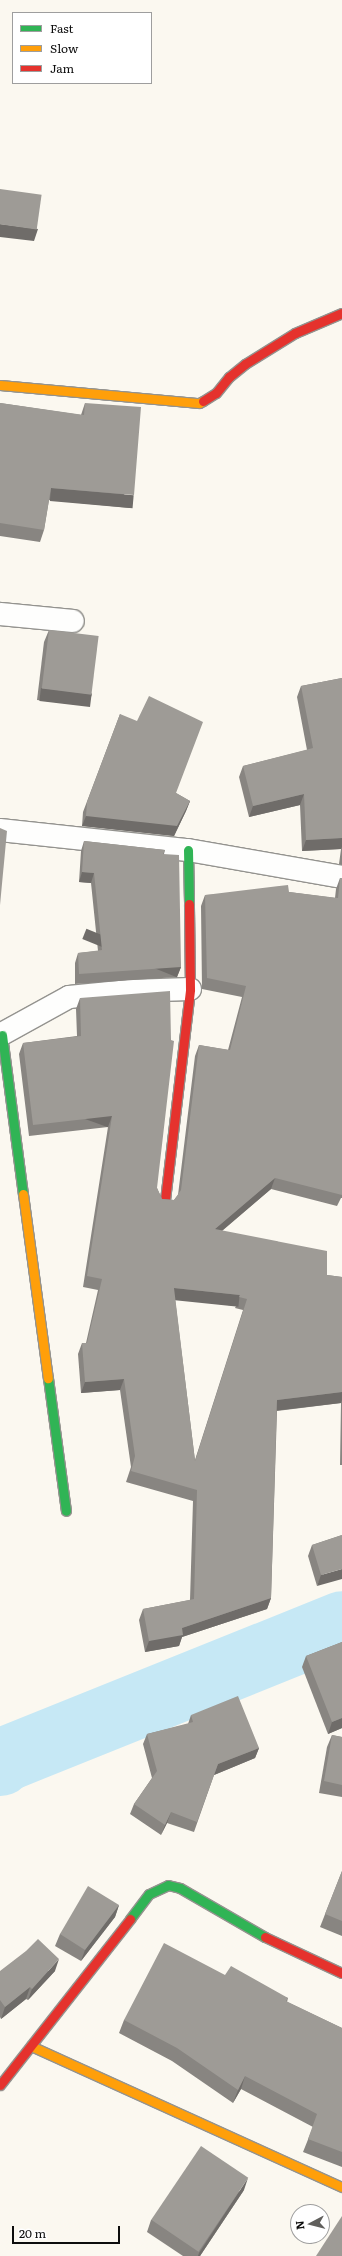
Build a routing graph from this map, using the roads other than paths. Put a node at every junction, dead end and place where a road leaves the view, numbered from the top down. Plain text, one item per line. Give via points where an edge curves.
1 (342, 313) edge
2 (0, 386) edge
3 (0, 614) edge
4 (73, 621) dead end
5 (0, 830) edge
6 (188, 850) junction
7 (342, 877) edge
8 (190, 989) junction
9 (1, 1035) edge
10 (165, 1200) edge
11 (66, 1512) dead end
12 (342, 1973) edge
13 (31, 2046) junction
14 (0, 2085) edge
15 (342, 2187) edge

1 - 2 street via 295,333 246,364 229,377 216,393 199,402
3 - 4 street
5 - 6 street
6 - 7 street
6 - 8 street
8 - 9 street via 69,997
8 - 10 street
9 - 11 street
12 - 13 street via 249,1929 180,1888 168,1885 149,1894
13 - 14 street
13 - 15 street via 213,2126

